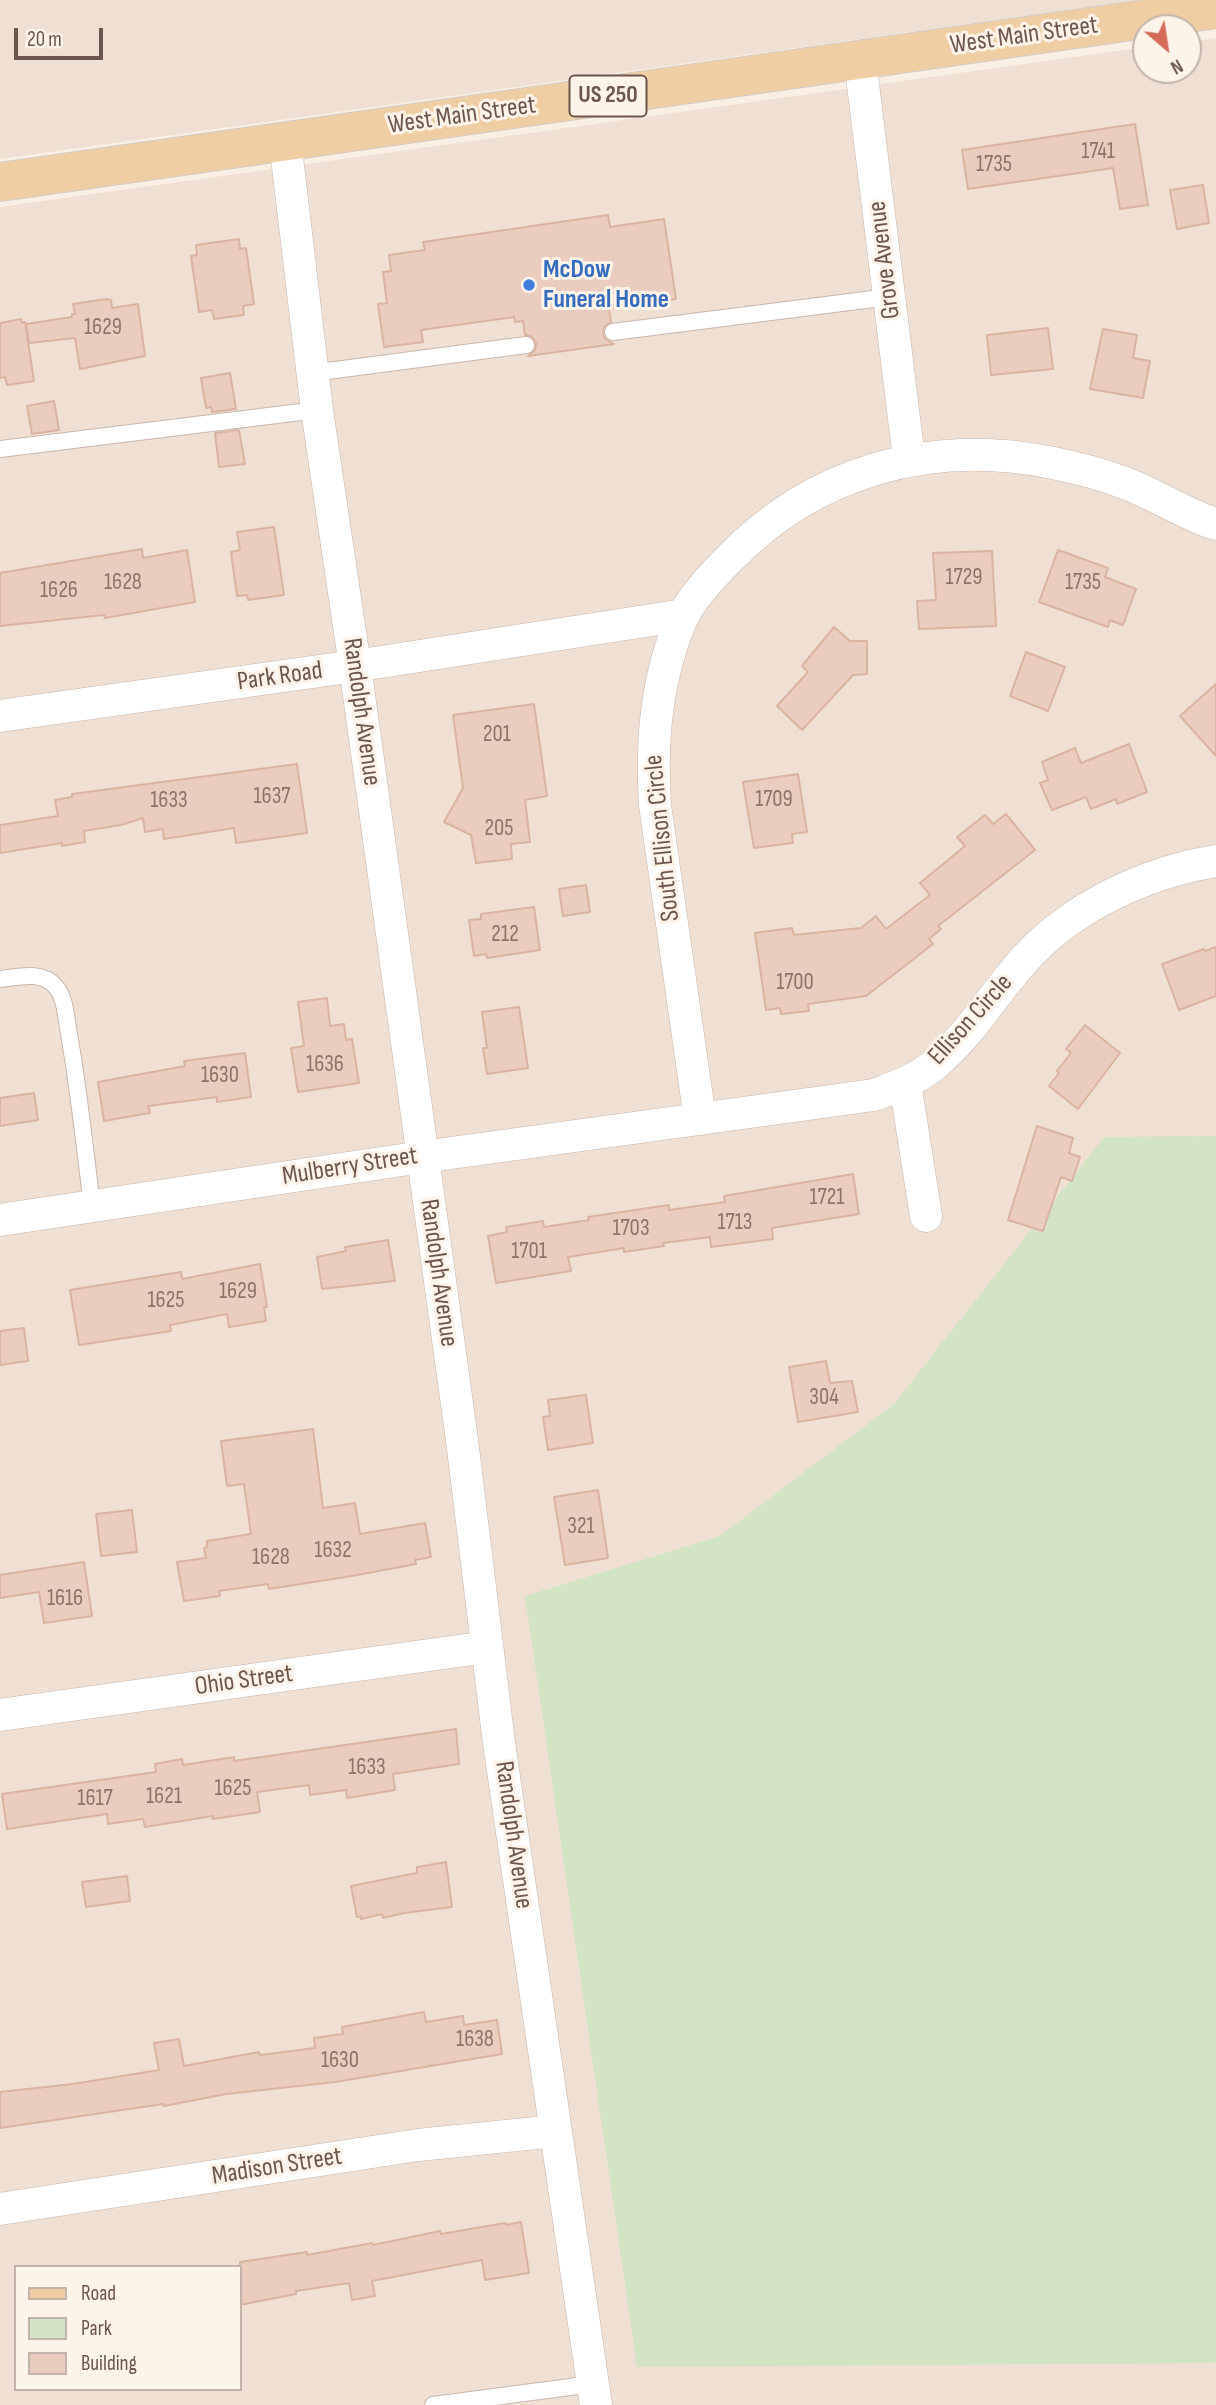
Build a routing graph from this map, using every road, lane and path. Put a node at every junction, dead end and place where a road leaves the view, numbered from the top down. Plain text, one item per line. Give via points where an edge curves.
1 (1216, 9) edge
2 (860, 60) junction
3 (285, 141) junction
4 (0, 182) edge
5 (890, 297) junction
6 (613, 332) dead end
7 (526, 345) dead end
8 (312, 373) junction
9 (317, 410) junction
10 (0, 449) edge
11 (909, 459) junction
12 (1216, 524) edge
13 (684, 615) junction
14 (355, 666) junction
15 (0, 716) edge
16 (1216, 861) edge
17 (0, 979) edge
18 (905, 1083) junction
19 (700, 1118) junction
20 (422, 1157) junction
21 (92, 1206) junction
22 (926, 1216) dead end
23 (0, 1220) edge
24 (488, 1647) junction
25 (0, 1715) edge
26 (556, 2132) junction
27 (0, 2209) edge
28 (595, 2395) edge
29 (433, 2405) edge

1 - 2 main road, West Main Street / US 250
2 - 3 main road, West Main Street / US 250
2 - 5 street, Grove Avenue
3 - 4 main road, West Main Street / US 250
3 - 8 street, Randolph Avenue
5 - 6 lane
5 - 11 street, Grove Avenue
7 - 8 lane
8 - 9 street, Randolph Avenue
9 - 10 lane
9 - 14 street, Randolph Avenue
11 - 12 street, South Ellison Circle via 999,456 1046,461 1136,487
11 - 13 street, South Ellison Circle via 832,484 769,523 715,573
13 - 14 street, Park Road
13 - 19 street, South Ellison Circle via 660,689 652,766
14 - 15 street, Park Road
14 - 20 street, Randolph Avenue
16 - 18 street, Ellison Circle via 1163,873 1076,917 1028,956 955,1045
17 - 21 lane via 44,978 63,998
18 - 19 street, Ellison Circle via 874,1095
18 - 22 street
19 - 20 street, Mulberry Street
20 - 21 street, Mulberry Street
20 - 24 street, Randolph Avenue
21 - 23 street, Mulberry Street
24 - 25 street, Ohio Street
24 - 26 street, Randolph Avenue
26 - 27 street, Madison Street via 418,2145
26 - 28 street, Randolph Avenue
28 - 29 lane

